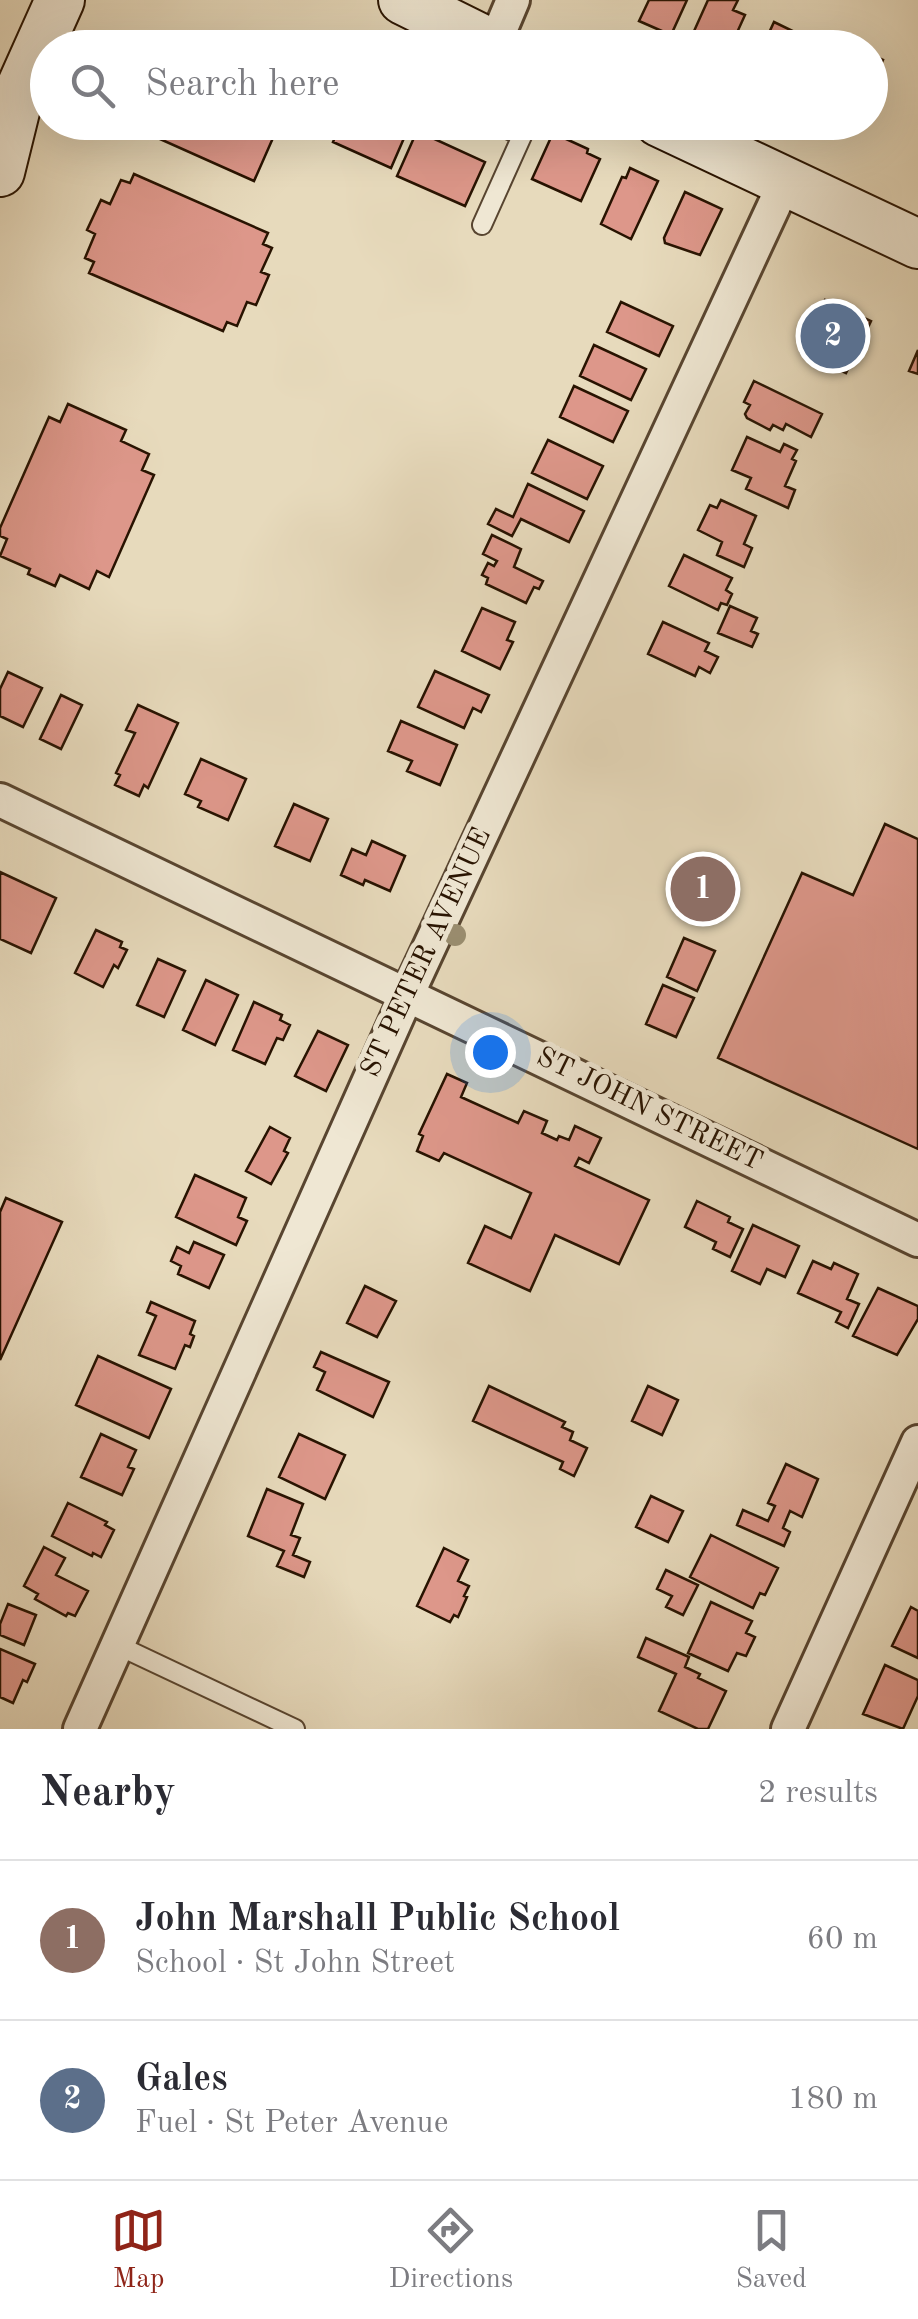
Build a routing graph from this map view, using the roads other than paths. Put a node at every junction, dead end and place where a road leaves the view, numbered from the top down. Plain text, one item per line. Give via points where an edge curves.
1 (23, 0) edge
2 (60, 0) edge
3 (403, 0) edge
4 (513, 0) edge
5 (47, 30) edge
6 (462, 30) edge
7 (502, 30) edge
8 (30, 69) edge
9 (22, 87) junction
10 (520, 140) edge
11 (698, 140) edge
12 (0, 172) edge
13 (785, 182) junction
14 (482, 225) dead end
15 (918, 244) edge
16 (0, 800) edge
17 (408, 993) junction
18 (918, 1240) edge
19 (918, 1442) edge
20 (117, 1645) junction
21 (80, 1729) edge
22 (295, 1729) edge
23 (788, 1729) edge

1 - 9 main road
2 - 5 main road
3 - 6 main road
4 - 7 street
8 - 9 main road
9 - 12 main road
10 - 14 lane
11 - 13 main road
13 - 15 main road
13 - 17 street, ST PETER AVENUE
16 - 17 street, ST JOHN STREET
17 - 18 street, ST JOHN STREET
17 - 20 street, ST PETER AVENUE
19 - 23 street
20 - 21 street, ST PETER AVENUE
20 - 22 lane

